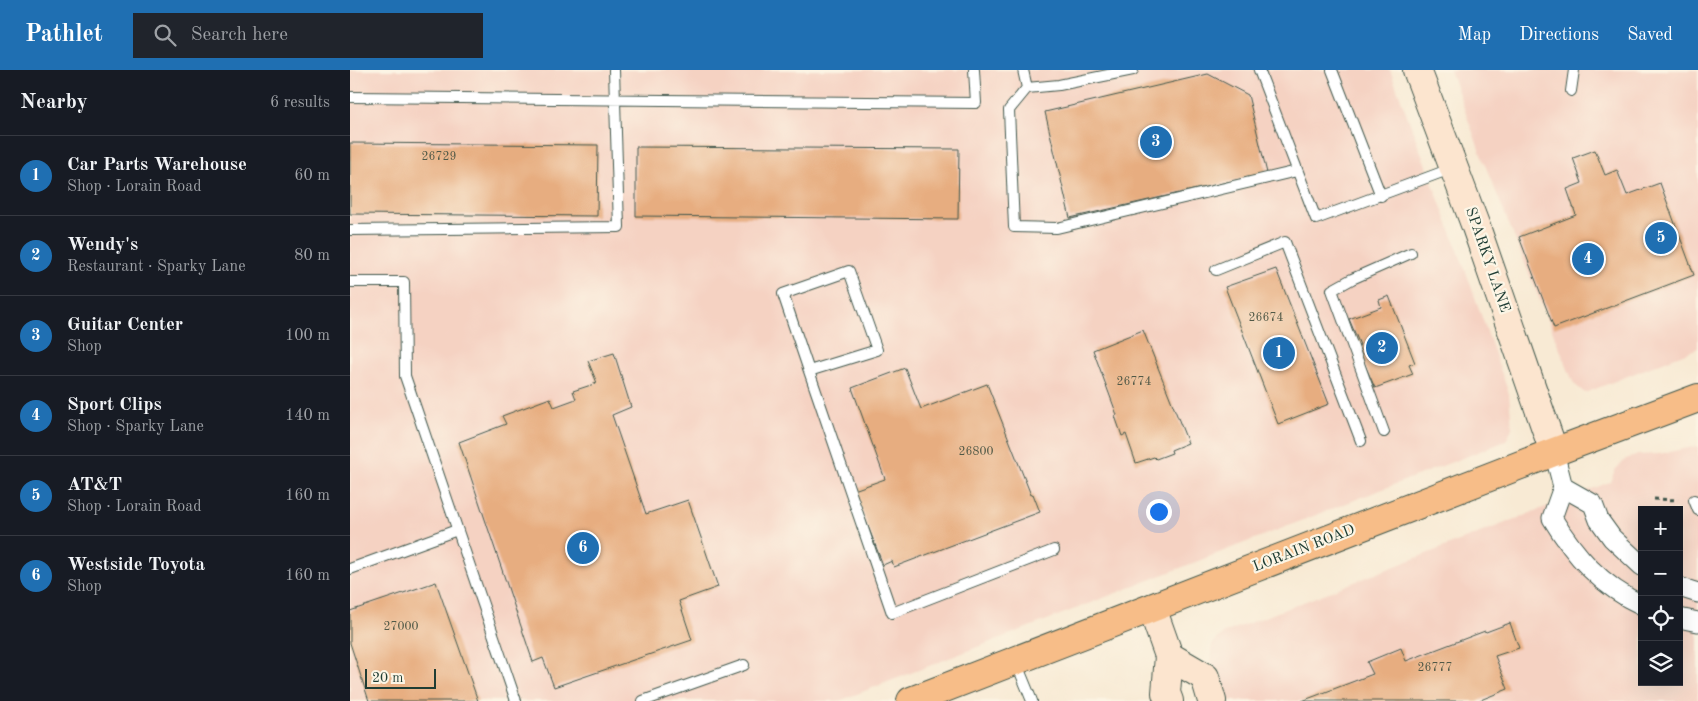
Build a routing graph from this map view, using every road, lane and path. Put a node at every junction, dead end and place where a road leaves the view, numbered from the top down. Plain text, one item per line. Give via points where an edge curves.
1 (614, 70) edge
2 (974, 70) edge
3 (1023, 70) edge
4 (1133, 70) edge
5 (1258, 70) edge
6 (1332, 70) edge
7 (1417, 70) edge
8 (1574, 70) edge
9 (1027, 88) junction
10 (1571, 91) dead end
11 (350, 97) edge
12 (614, 100) junction
13 (1454, 168) junction
14 (1297, 172) junction
15 (1381, 196) junction
16 (350, 230) edge
17 (1411, 253) dead end
18 (1216, 270) dead end
19 (350, 282) edge
20 (809, 371) junction
21 (1698, 398) edge
22 (1384, 432) dead end
23 (1361, 442) dead end
24 (1554, 452) junction
25 (1563, 488) junction
26 (1654, 499) dead end
27 (1696, 505) edge
28 (458, 530) junction
29 (1054, 550) dead end
30 (1638, 562) edge
31 (350, 569) edge
32 (1683, 588) edge
33 (1698, 593) edge
34 (1638, 603) edge
35 (1152, 608) junction
36 (1683, 619) edge
37 (1698, 622) edge
38 (1169, 656) junction
39 (1016, 661) junction
40 (744, 665) dead end
41 (516, 701) edge
42 (643, 701) edge
43 (911, 701) edge
44 (1032, 701) edge
45 (1169, 701) edge
46 (1212, 701) edge

1 - 12 lane
2 - 12 lane via 976,103
3 - 9 lane
4 - 9 lane via 1060,85
5 - 14 lane
6 - 15 lane
7 - 13 street, SPARKY LANE
8 - 10 lane
9 - 14 lane via 1009,110 1014,227 1057,228
11 - 12 lane
12 - 16 lane via 619,227
13 - 15 lane
13 - 24 street, SPARKY LANE
14 - 15 lane via 1316,219
17 - 22 lane via 1332,290
18 - 23 lane via 1285,242
19 - 28 lane via 404,282 405,376
20 - 20 lane via 877,350 849,271 783,294
20 - 29 lane via 892,613
21 - 24 main road, LORAIN ROAD
24 - 25 street
24 - 35 main road, LORAIN ROAD
25 - 30 street via 1592,504 1612,538
25 - 34 street via 1552,518 1563,537 1607,585
26 - 27 path
28 - 31 lane
28 - 41 lane
32 - 33 street
35 - 38 street
35 - 39 main road, LORAIN ROAD
36 - 37 street
38 - 45 street via 1166,693
38 - 46 street via 1204,677
39 - 43 main road, LORAIN ROAD via 947,691
39 - 44 lane
40 - 42 lane

